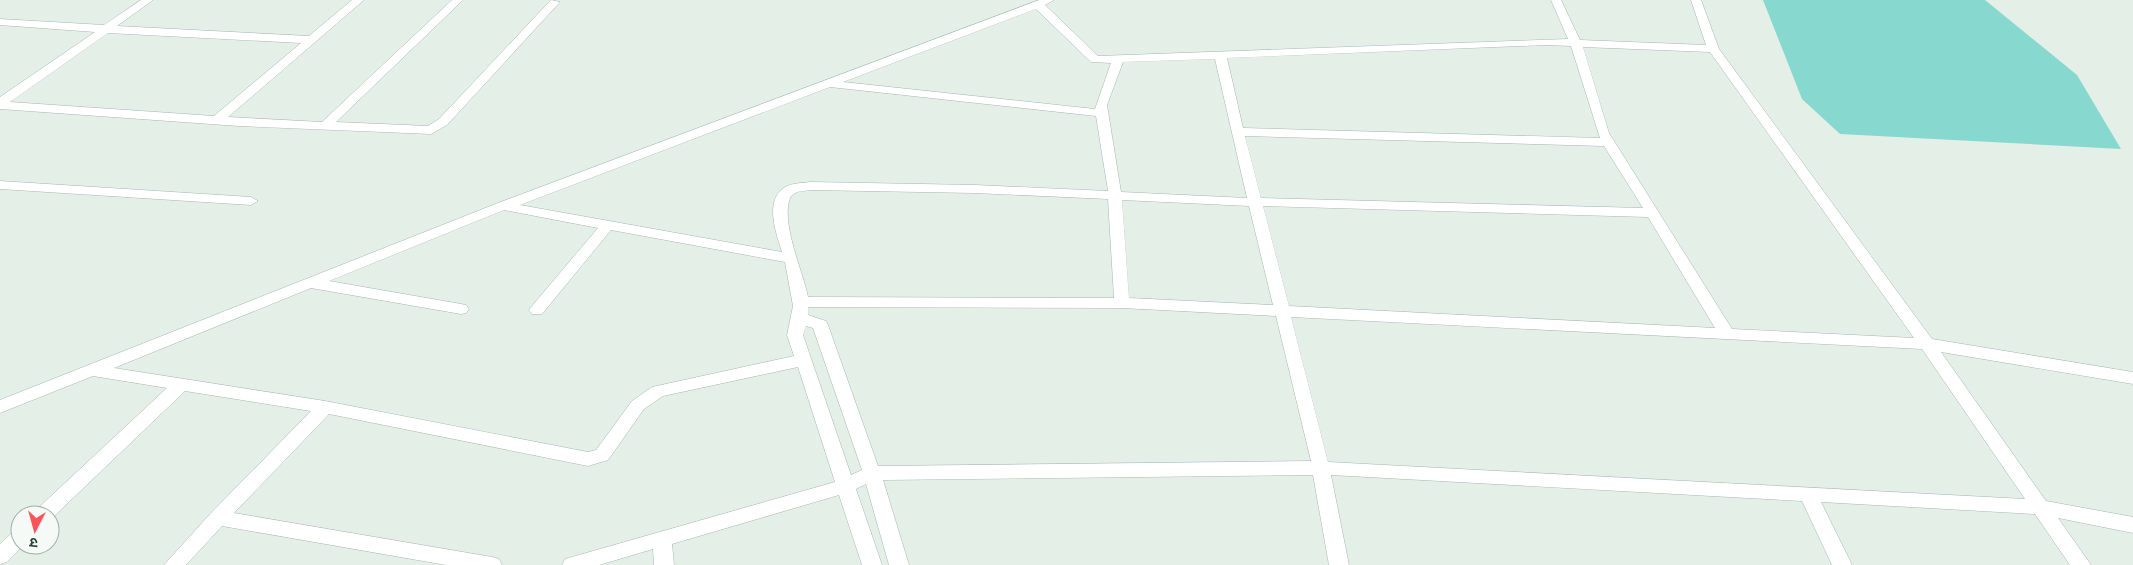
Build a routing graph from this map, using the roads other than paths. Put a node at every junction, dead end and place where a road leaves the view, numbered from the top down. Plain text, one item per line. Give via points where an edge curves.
1 (148, 0) edge
2 (359, 0) edge
3 (458, 0) edge
4 (1556, 0) edge
5 (1696, 0) edge
6 (555, 2) dead end
7 (1044, 2) edge
8 (0, 22) edge
9 (106, 28) junction
10 (311, 40) junction
11 (1576, 44) junction
12 (1713, 49) junction
13 (1220, 55) junction
14 (1118, 59) junction
15 (832, 84) junction
16 (0, 104) edge
17 (1102, 113) junction
18 (217, 120) junction
19 (325, 126) junction
20 (1237, 132) junction
21 (1608, 142) junction
22 (0, 185) edge
23 (1115, 195) junction
24 (251, 201) dead end
25 (1253, 202) junction
26 (503, 206) junction
27 (1652, 213) junction
28 (608, 225) junction
29 (791, 258) junction
30 (310, 283) junction
31 (1122, 303) junction
32 (461, 309) dead end
33 (537, 310) dead end
34 (802, 311) junction
35 (1284, 311) junction
36 (1727, 334) junction
37 (1927, 344) junction
38 (804, 360) junction
39 (89, 370) junction
40 (2133, 378) edge
41 (180, 385) junction
42 (0, 406) edge
43 (326, 407) junction
44 (1321, 468) junction
45 (872, 474) junction
46 (845, 486) junction
47 (1808, 495) junction
48 (54, 505) edge
49 (2040, 507) junction
50 (218, 518) junction
51 (2133, 525) edge
52 (662, 538) junction
53 (10, 546) edge
54 (0, 556) edge
55 (174, 565) edge
56 (492, 565) edge
57 (572, 565) edge
58 (664, 565) edge
59 (872, 565) edge
60 (899, 565) edge
61 (1339, 565) edge
62 (1842, 565) edge
63 (2081, 565) edge

1 - 9 street
2 - 10 street
3 - 19 street
4 - 11 street
5 - 12 street
6 - 19 street via 431,130
7 - 14 street via 1095,60
7 - 15 street
8 - 9 street
9 - 10 street
9 - 16 street
10 - 18 street
11 - 12 street
11 - 13 street via 1546,42
11 - 21 street via 1602,133
12 - 37 street
13 - 14 street
13 - 20 street
14 - 17 street
15 - 17 street
15 - 26 street
16 - 18 street
17 - 23 street
18 - 19 street
20 - 21 street
20 - 25 street
21 - 27 street
22 - 24 street
23 - 25 street
23 - 29 street via 975,189 793,188 784,194 778,208
23 - 31 street
25 - 27 street
25 - 35 street
26 - 28 street
26 - 30 street
27 - 36 street
28 - 29 street
28 - 33 street
29 - 34 street
30 - 32 street
30 - 39 street
31 - 34 street
31 - 35 street
34 - 38 street via 795,335
34 - 45 street via 820,325
35 - 36 street
35 - 44 street
36 - 37 street
37 - 40 street
37 - 49 street
38 - 43 street via 658,391 638,405 602,455 588,459
38 - 46 street
39 - 41 street
39 - 42 street
41 - 43 street
41 - 48 street
43 - 50 street
44 - 45 street
44 - 47 street
44 - 61 street
45 - 46 street
45 - 60 street
46 - 52 street
46 - 59 street
47 - 49 street
47 - 62 street
49 - 51 street
49 - 63 street
50 - 55 street
50 - 56 street
52 - 57 street
52 - 58 street
53 - 54 street

